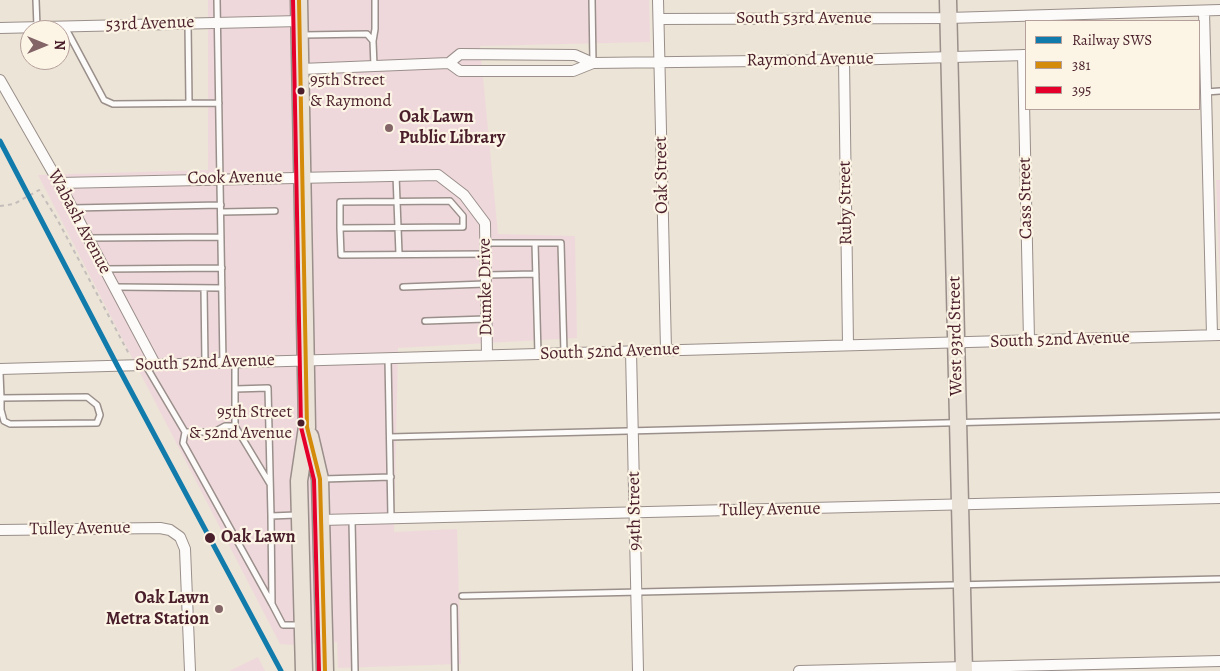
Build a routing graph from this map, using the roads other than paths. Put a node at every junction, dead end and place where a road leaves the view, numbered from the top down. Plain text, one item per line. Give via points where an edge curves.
1 (36, 0) edge
2 (217, 0) edge
3 (299, 0) edge
4 (375, 0) edge
5 (592, 0) edge
6 (658, 0) edge
7 (948, 0) edge
8 (1220, 10) edge
9 (1204, 11) junction
10 (948, 18) junction
11 (659, 19) junction
12 (37, 20) edge
13 (218, 22) junction
14 (188, 23) junction
15 (20, 27) edge
16 (70, 27) edge
17 (0, 28) edge
18 (300, 28) junction
19 (70, 36) edge
20 (373, 41) junction
21 (1202, 49) edge
22 (1024, 55) edge
23 (949, 57) junction
24 (844, 60) junction
25 (659, 62) junction
26 (593, 63) junction
27 (449, 64) junction
28 (374, 66) junction
29 (301, 68) junction
30 (0, 80) edge
31 (1220, 91) edge
32 (1206, 92) junction
33 (189, 103) junction
34 (219, 103) junction
35 (1220, 172) edge
36 (1208, 173) junction
37 (396, 175) junction
38 (303, 177) junction
39 (220, 178) junction
40 (59, 183) junction
41 (464, 195) joint
42 (397, 201) junction
43 (221, 204) junction
44 (72, 208) junction
45 (275, 210) dead end
46 (221, 212) junction
47 (340, 228) junction
48 (398, 228) junction
49 (221, 237) junction
50 (88, 238) junction
51 (486, 243) junction
52 (535, 243) junction
53 (399, 254) junction
54 (486, 254) junction
55 (222, 268) junction
56 (104, 269) junction
57 (536, 274) junction
58 (486, 279) junction
59 (114, 287) junction
60 (204, 288) junction
61 (222, 288) junction
62 (403, 288) dead end
63 (486, 319) junction
64 (425, 321) dead end
65 (1216, 335) edge
66 (1029, 340) junction
67 (956, 342) junction
68 (848, 346) junction
69 (666, 350) junction
70 (631, 351) junction
71 (564, 353) junction
72 (538, 354) junction
73 (487, 355) junction
74 (388, 358) junction
75 (306, 360) junction
76 (223, 362) junction
77 (235, 362) junction
78 (205, 363) junction
79 (145, 365) junction
80 (0, 369) edge
81 (0, 373) edge
82 (235, 389) junction
83 (1, 398) edge
84 (1220, 416) edge
85 (958, 423) junction
86 (235, 426) junction
87 (307, 427) junction
88 (633, 431) junction
89 (185, 432) junction
90 (390, 438) junction
91 (390, 477) junction
92 (320, 479) junction
93 (270, 485) junction
94 (1220, 498) edge
95 (960, 505) junction
96 (635, 513) junction
97 (299, 515) junction
98 (271, 516) junction
99 (391, 518) junction
100 (352, 519) junction
101 (321, 520) junction
102 (0, 530) edge
103 (1220, 579) edge
104 (962, 586) junction
105 (636, 592) junction
106 (462, 596) dead end
107 (272, 604) junction
108 (454, 607) dead end
109 (302, 625) junction
110 (1220, 661) edge
111 (964, 669) edge
112 (190, 671) edge
113 (304, 671) edge
114 (325, 671) edge
115 (355, 671) edge
116 (456, 671) edge
117 (638, 671) edge
118 (799, 671) edge

1 - 12 lane
2 - 13 lane
3 - 18 main road
4 - 20 lane
5 - 26 lane
6 - 11 street, Oak Street
7 - 10 main road, West 93rd Street
8 - 9 street
9 - 10 street
9 - 21 street
10 - 11 street, South 53rd Avenue
10 - 23 main road, West 93rd Street
11 - 25 street, Oak Street
13 - 14 street, 53rd Avenue
13 - 18 street, 53rd Avenue
13 - 34 lane
14 - 16 street, 53rd Avenue
14 - 33 lane
15 - 17 street, 53rd Avenue
18 - 20 lane via 367,34
18 - 29 main road
19 - 33 lane via 104,100 113,104
20 - 28 lane
21 - 32 street
22 - 23 street, Raymond Avenue
22 - 66 street, Cass Street
23 - 24 street, Raymond Avenue
23 - 67 main road, West 93rd Street
24 - 25 street, Raymond Avenue
24 - 68 street, Ruby Street
25 - 26 street, Raymond Avenue
25 - 69 street, Oak Street
26 - 27 street, Raymond Avenue via 574,71 460,71
26 - 27 street, Raymond Avenue via 575,54 460,54
27 - 28 street, Raymond Avenue
28 - 29 street, Raymond Avenue
29 - 38 main road
30 - 40 street, Wabash Avenue
31 - 32 lane
32 - 36 street
33 - 34 lane
34 - 39 lane
35 - 36 street
36 - 65 street
37 - 38 street, Cook Avenue
37 - 41 street, Cook Avenue via 438,174
37 - 42 lane
38 - 39 street, Cook Avenue
38 - 75 main road
39 - 40 street, Cook Avenue
39 - 43 lane
40 - 44 street, Wabash Avenue
41 - 51 street, Dumke Drive via 485,223
42 - 47 lane via 340,202
42 - 48 lane
42 - 48 lane via 450,201 463,216 463,227
43 - 44 lane
43 - 46 lane
44 - 50 street, Wabash Avenue
45 - 46 lane
46 - 49 lane
47 - 48 lane
47 - 53 lane via 340,255
48 - 53 lane
49 - 50 lane
49 - 55 lane
50 - 56 street, Wabash Avenue
51 - 52 lane
51 - 54 street, Dumke Drive
52 - 57 lane
52 - 71 lane via 561,243
53 - 54 lane
54 - 58 street, Dumke Drive
55 - 56 lane
55 - 61 lane
56 - 59 street, Wabash Avenue
57 - 58 lane
57 - 72 lane
58 - 62 lane
58 - 63 street, Dumke Drive
59 - 60 lane
59 - 79 street, Wabash Avenue
60 - 61 lane
60 - 78 lane
61 - 76 lane
63 - 64 lane
63 - 73 street, Dumke Drive
65 - 66 street, South 52nd Avenue
66 - 67 street, South 52nd Avenue
67 - 68 street, South 52nd Avenue
67 - 85 main road, West 93rd Street
68 - 69 street, South 52nd Avenue
69 - 70 street, South 52nd Avenue
70 - 71 street, South 52nd Avenue
70 - 88 street, 94th Street
71 - 72 street, South 52nd Avenue
72 - 73 street, South 52nd Avenue
73 - 74 street, South 52nd Avenue
74 - 75 street, South 52nd Avenue
74 - 90 lane
75 - 77 street, South 52nd Avenue
75 - 87 main road
76 - 77 street, South 52nd Avenue
76 - 78 street, South 52nd Avenue
77 - 82 lane
78 - 79 street, South 52nd Avenue
79 - 80 street, South 52nd Avenue
79 - 89 lane
81 - 83 lane
82 - 86 lane
82 - 93 lane via 268,388
83 - 83 lane via 4,421 10,424 97,423 100,415 97,405 87,397
84 - 85 lane
85 - 88 lane
85 - 95 main road, West 93rd Street
86 - 89 lane via 225,426 214,432
86 - 93 lane
87 - 92 main road
87 - 97 main road via 299,480
88 - 90 lane
88 - 96 street, 94th Street
89 - 107 lane via 183,442
90 - 91 lane
91 - 92 lane
91 - 99 lane
92 - 101 main road
93 - 98 lane
94 - 95 street, Tulley Avenue
95 - 96 street, Tulley Avenue
95 - 104 main road, West 93rd Street
96 - 99 street, Tulley Avenue
96 - 105 street, 94th Street
97 - 98 lane
97 - 109 main road
98 - 107 lane
99 - 100 street, Tulley Avenue
100 - 101 street, Tulley Avenue
100 - 115 lane
101 - 114 main road
102 - 112 street, Tulley Avenue via 160,528 180,537 186,549
103 - 104 lane
104 - 105 lane
104 - 111 main road, West 93rd Street
105 - 106 lane
105 - 117 street, 94th Street
107 - 109 lane via 283,625
108 - 116 lane
109 - 113 main road
110 - 111 street
111 - 118 street

